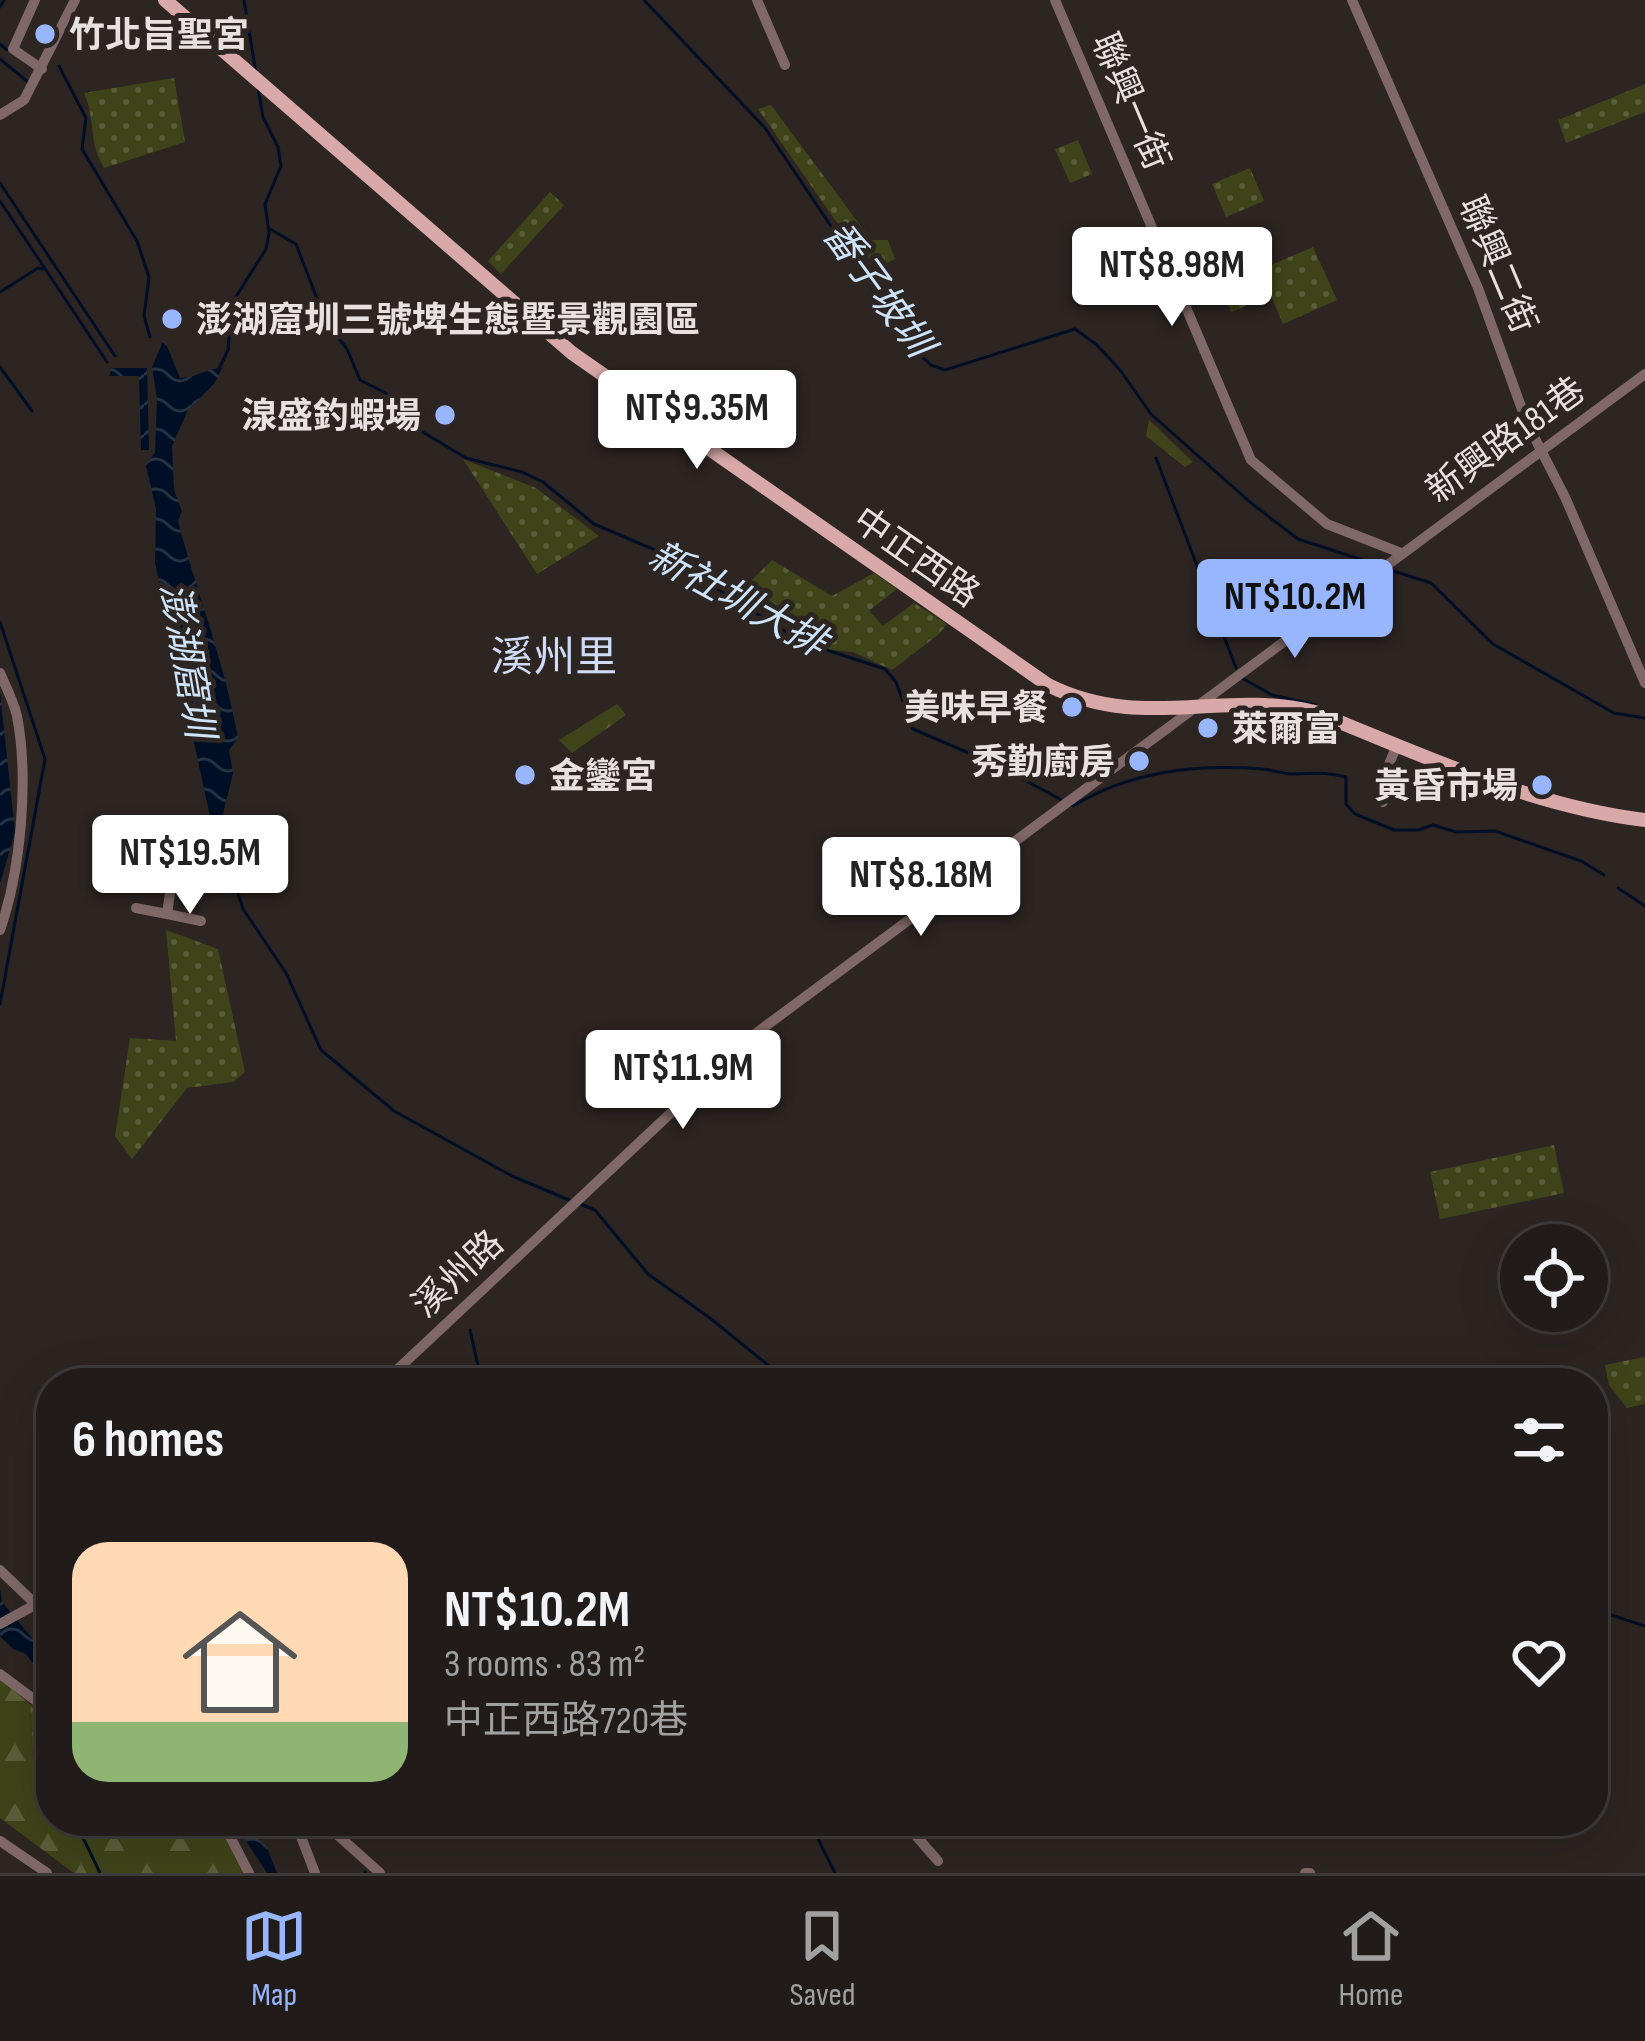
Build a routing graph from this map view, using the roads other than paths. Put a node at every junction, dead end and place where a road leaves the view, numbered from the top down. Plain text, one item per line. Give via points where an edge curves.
1 (35, 0) edge
2 (75, 0) edge
3 (166, 0) edge
4 (757, 0) edge
5 (1055, 0) edge
6 (1352, 0) edge
7 (785, 65) dead end
8 (42, 68) junction
9 (0, 115) edge
10 (1645, 374) edge
11 (1542, 450) junction
12 (1401, 553) junction
13 (0, 673) edge
14 (1645, 683) edge
15 (1192, 707) junction
16 (1396, 745) junction
17 (1383, 802) dead end
18 (1645, 820) edge
19 (177, 844) dead end
20 (136, 908) dead end
21 (167, 914) junction
22 (201, 921) dead end
23 (0, 930) edge
24 (399, 1368) edge
25 (0, 1570) edge
26 (36, 1603) joint
27 (0, 1624) edge
28 (0, 1674) edge
29 (36, 1701) edge
30 (230, 1836) edge
31 (301, 1836) edge
32 (339, 1836) edge
33 (916, 1836) edge
34 (0, 1841) edge
35 (938, 1861) dead end
36 (46, 1873) edge
37 (249, 1873) edge
38 (315, 1873) edge
39 (380, 1873) edge

1 - 8 street via 14,49
2 - 8 street
3 - 15 main road, 中正西路 via 586,364 1048,686 1124,710
4 - 7 street
5 - 12 street, 聯興一街 via 1251,460 1327,524
6 - 11 street, 聯興二街
8 - 9 street via 24,100
10 - 11 street, 新興路181巷
11 - 12 street, 新興路181巷
11 - 14 street, 聯興二街
12 - 15 street, 新興路181巷
13 - 23 street via 17,714 20,768 20,842
15 - 16 main road, 中正西路 via 1278,703
15 - 24 street, 溪州路 via 743,1044
16 - 17 street
16 - 18 main road, 中正西路 via 1564,805
19 - 21 street
20 - 21 street
21 - 22 street
25 - 26 street
26 - 27 street
28 - 29 street
30 - 37 street
31 - 38 street
32 - 39 street
33 - 35 street
34 - 36 street

